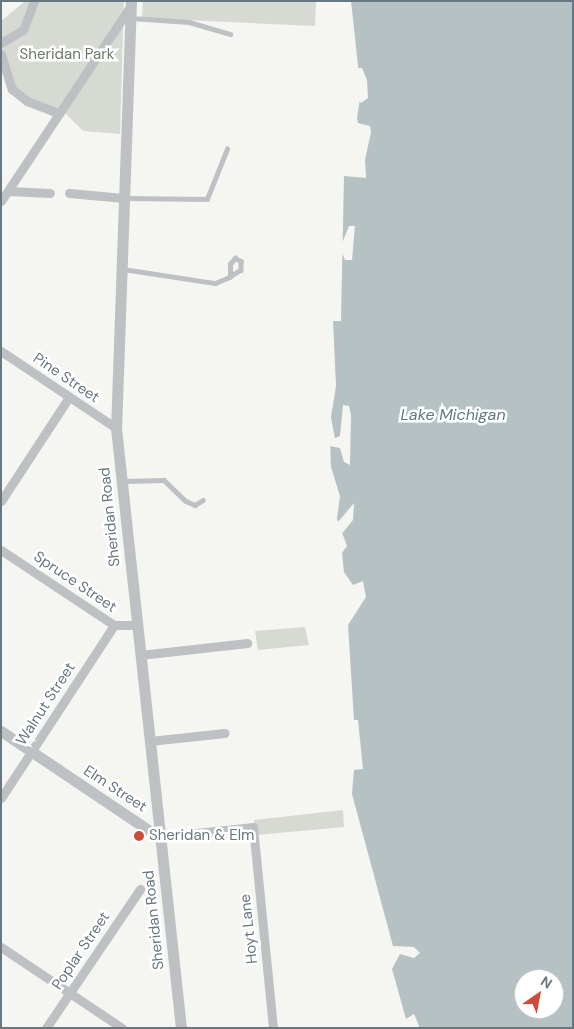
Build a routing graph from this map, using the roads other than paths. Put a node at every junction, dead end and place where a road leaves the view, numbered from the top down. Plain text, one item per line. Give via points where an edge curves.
1 (34, 1) edge
2 (130, 9) edge
3 (230, 34) dead end
4 (1, 44) edge
5 (1, 54) edge
6 (59, 113) junction
7 (227, 149) dead end
8 (8, 191) junction
9 (50, 192) dead end
10 (69, 193) dead end
11 (124, 198) junction
12 (1, 201) edge
13 (122, 268) junction
14 (230, 277) dead end
15 (1, 351) edge
16 (69, 397) junction
17 (116, 428) junction
18 (122, 481) junction
19 (203, 500) dead end
20 (1, 501) edge
21 (1, 550) edge
22 (114, 625) junction
23 (136, 625) junction
24 (246, 643) dead end
25 (140, 655) junction
26 (1, 731) edge
27 (225, 733) dead end
28 (150, 740) junction
29 (32, 752) junction
30 (1, 798) edge
31 (159, 836) junction
32 (140, 889) dead end
33 (1, 947) edge
34 (69, 993) junction
35 (46, 1028) edge
36 (122, 1028) edge
37 (181, 1028) edge
38 (273, 1028) edge

1 - 4 street via 23,30
2 - 3 lane
2 - 6 street
2 - 11 street, Sheridan Road
5 - 6 street via 12,89 27,101
6 - 8 street
7 - 11 lane via 207,199
8 - 9 street
8 - 12 street
10 - 11 street
11 - 13 street, Sheridan Road
13 - 14 lane via 184,282 220,283
13 - 17 street, Sheridan Road
15 - 16 street, Pine Street
16 - 17 street, Pine Street
16 - 20 street
17 - 18 street, Sheridan Road
18 - 19 lane via 164,480 186,501 195,505
18 - 23 street, Sheridan Road
21 - 22 street, Spruce Street
22 - 23 street, Spruce Street
22 - 29 street, Walnut Street
23 - 25 street, Sheridan Road
24 - 25 street
25 - 28 street, Sheridan Road
26 - 29 street, Elm Street
27 - 28 street
28 - 31 street, Sheridan Road
29 - 30 street, Walnut Street
29 - 31 street, Elm Street
31 - 37 street, Sheridan Road
31 - 38 street, Hoyt Lane via 253,827
32 - 34 street, Poplar Street
33 - 34 street
34 - 35 street, Poplar Street
34 - 36 street

